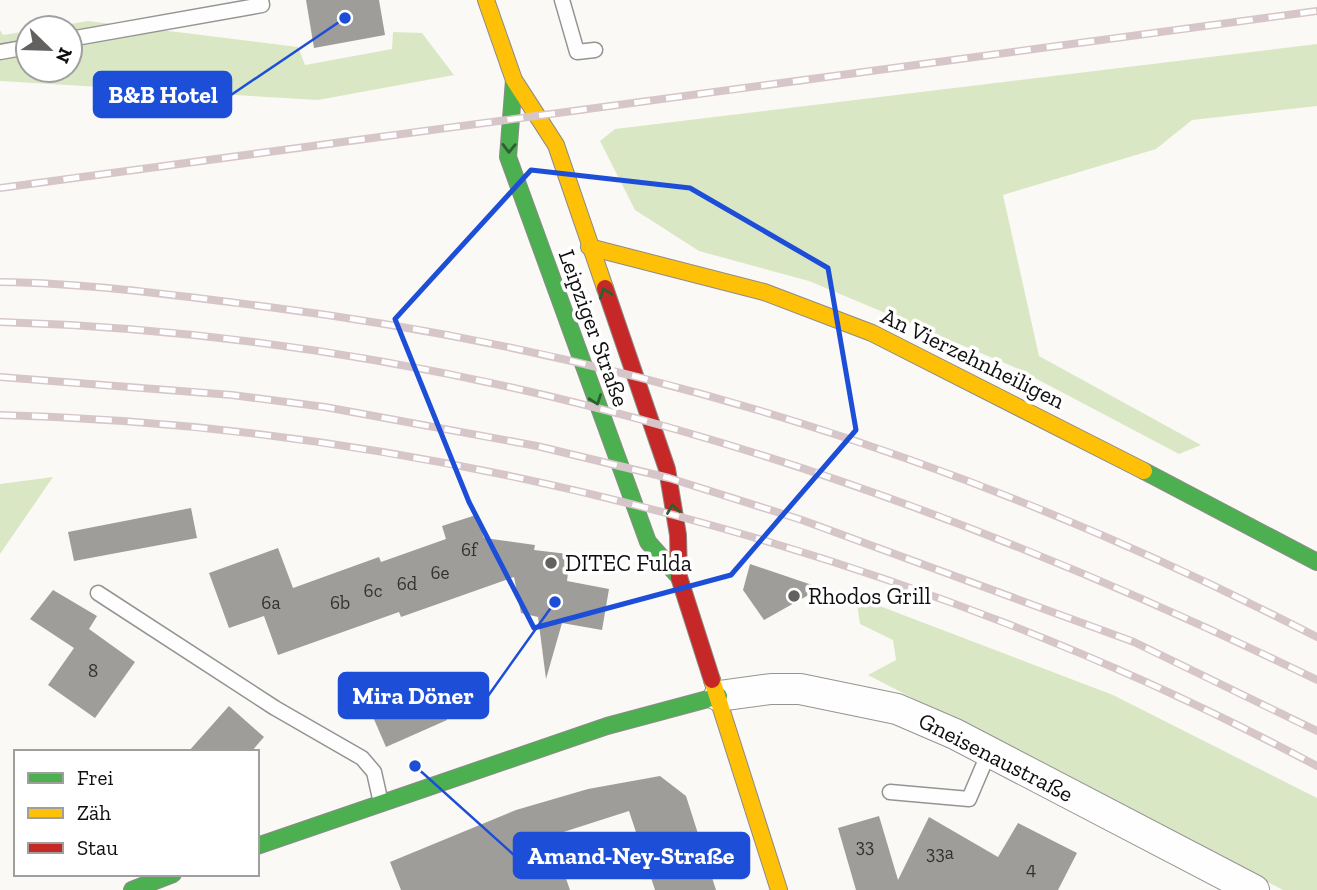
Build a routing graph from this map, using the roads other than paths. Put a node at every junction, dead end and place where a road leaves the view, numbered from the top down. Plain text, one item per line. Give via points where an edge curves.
1 (261, 0) edge
2 (486, 0) edge
3 (562, 0) edge
4 (84, 37) edge
5 (595, 50) dead end
6 (514, 80) junction
7 (589, 247) junction
8 (1317, 562) edge
9 (679, 577) junction
10 (98, 593) dead end
11 (719, 696) junction
12 (989, 752) junction
13 (890, 792) dead end
14 (381, 805) junction
15 (259, 845) edge
16 (168, 876) edge
17 (132, 890) edge
18 (779, 890) edge
19 (1254, 890) edge

1 - 4 lane via 262,5
2 - 6 main road, Leipziger Straße
3 - 5 lane via 577,52
6 - 7 main road, Leipziger Straße via 556,145
6 -> 9 main road, Leipziger Straße via 508,157 648,542
7 - 8 main road, An Vierzehnheiligen via 764,292 872,332
9 -> 7 main road, Leipziger Straße via 678,535 667,469
9 - 11 main road, Leipziger Straße
10 - 14 lane via 275,708 362,758 374,772
11 - 12 street, Gneisenaustraße via 771,689 843,695 897,709
11 - 14 main road via 607,726
11 - 18 main road, Leipziger Straße
12 - 13 lane via 969,799
12 - 19 street, Gneisenaustraße
14 - 15 main road
16 - 17 main road

